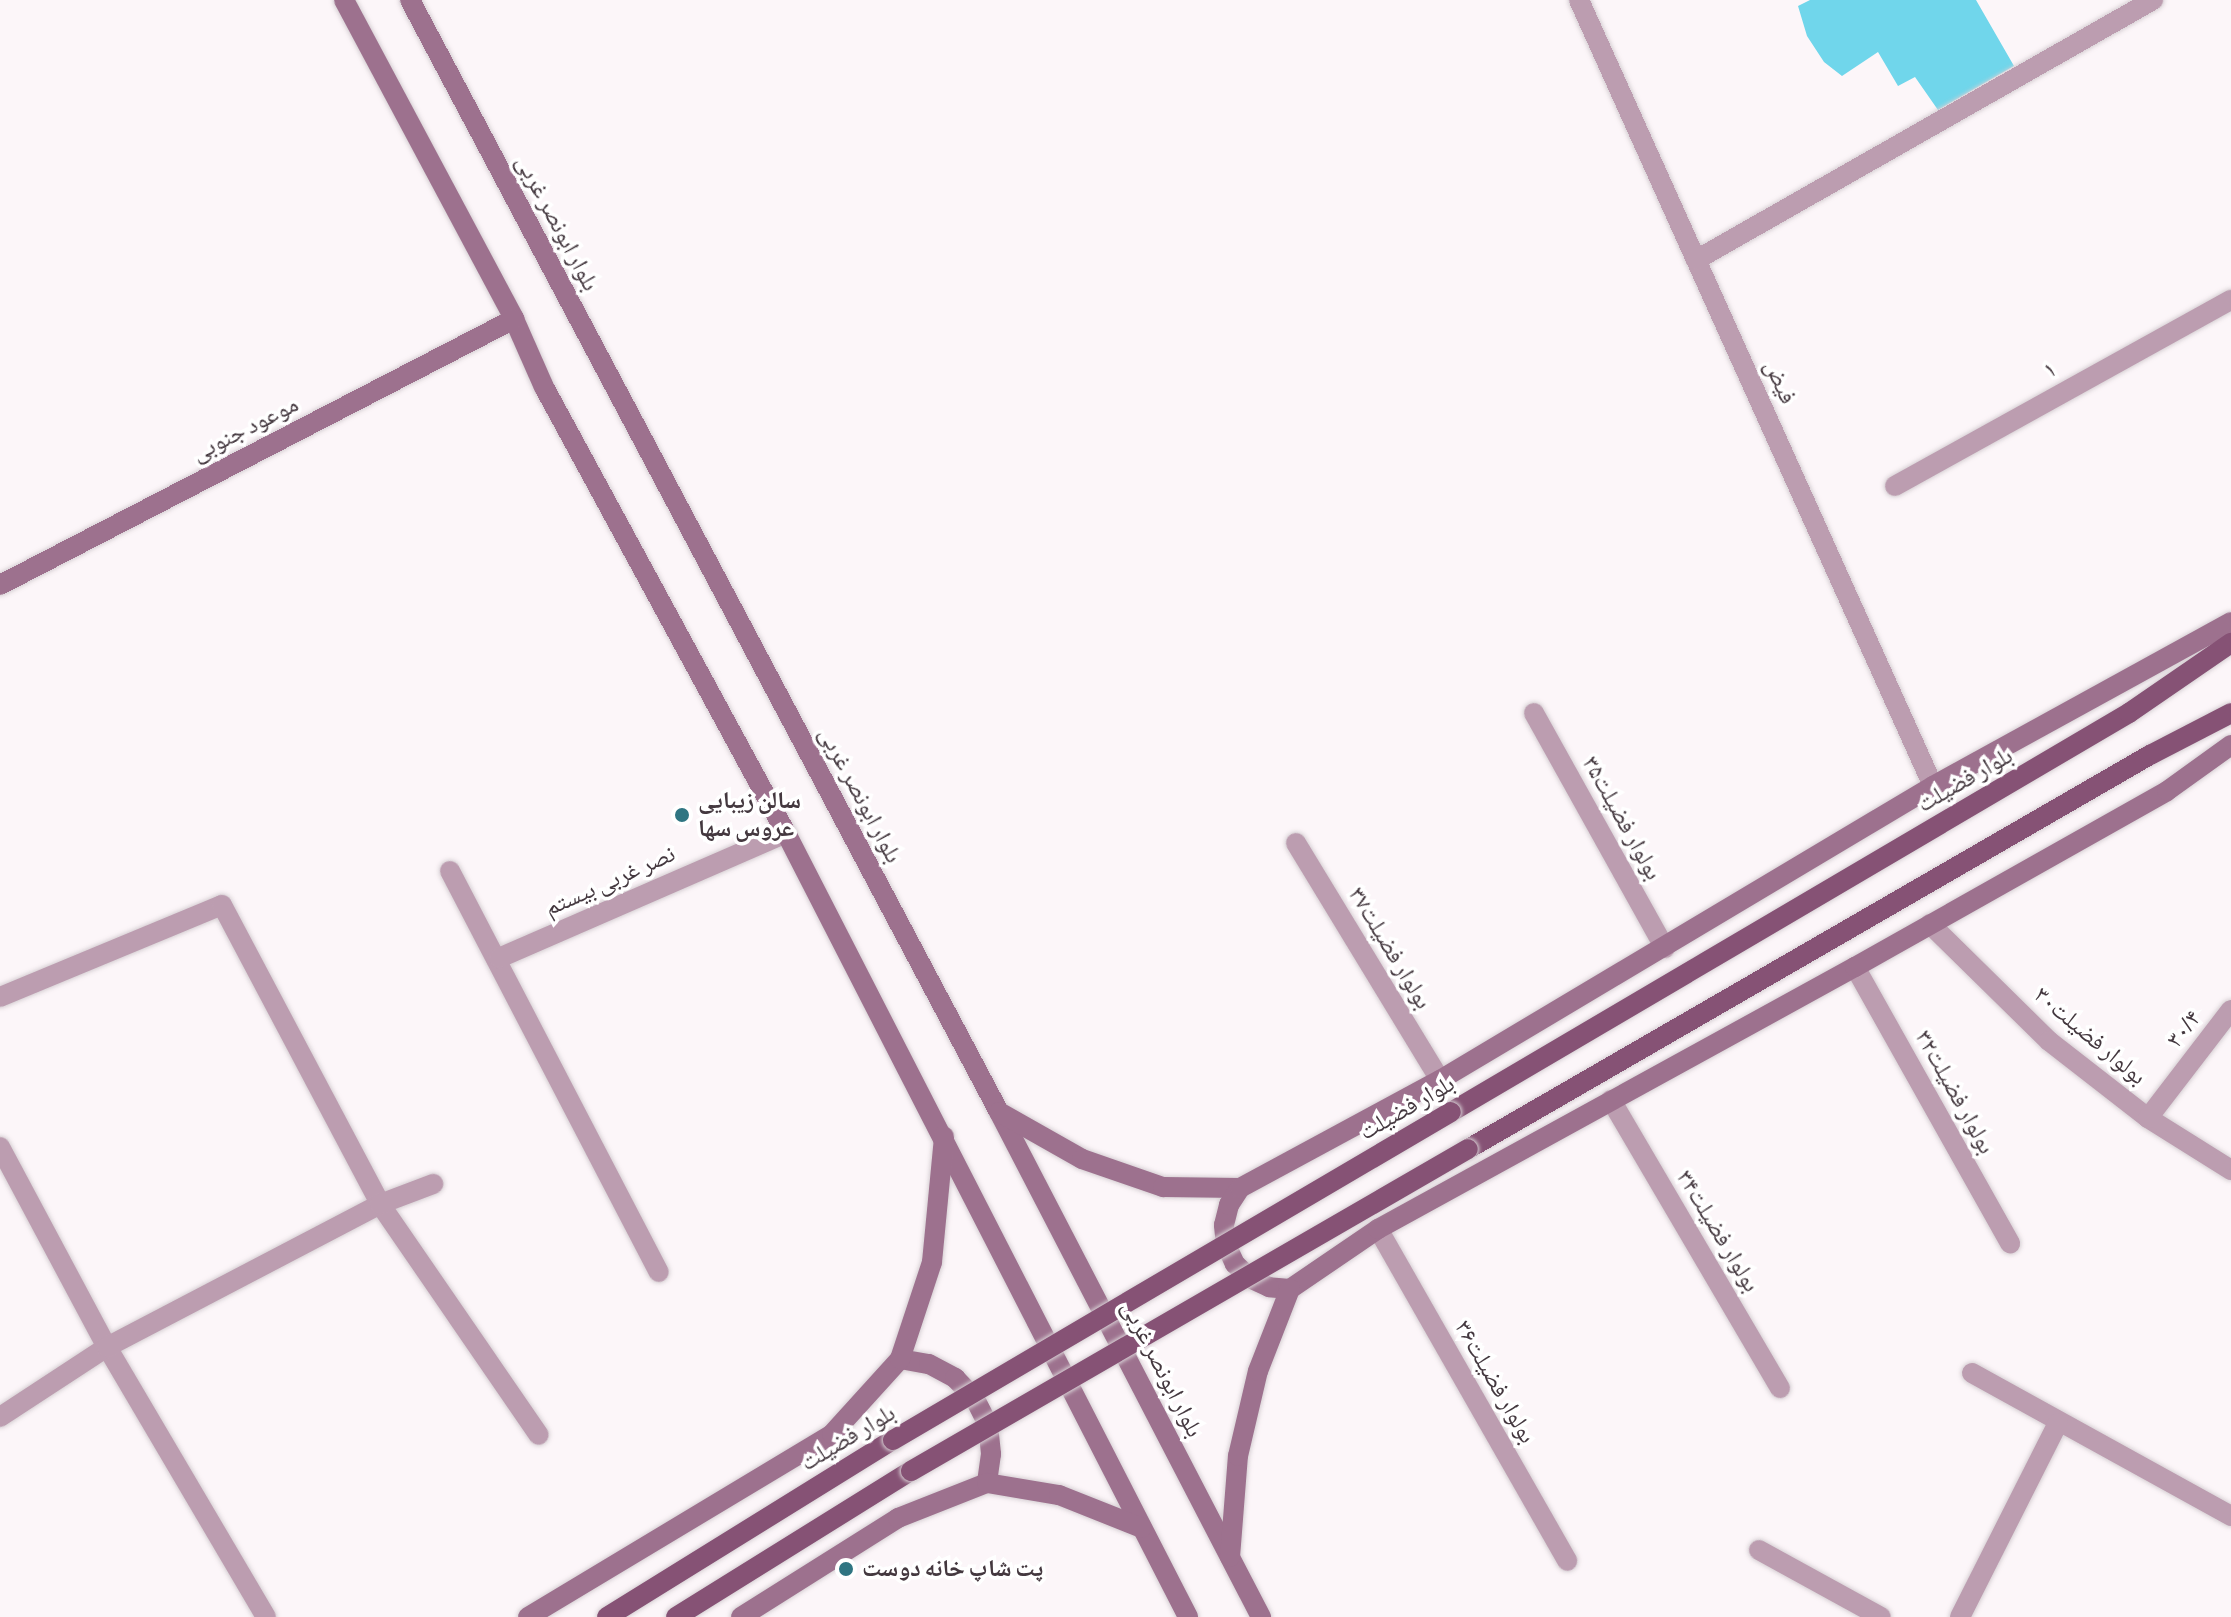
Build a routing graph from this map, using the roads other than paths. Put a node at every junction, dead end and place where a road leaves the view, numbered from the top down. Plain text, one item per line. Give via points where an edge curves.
1 (344, 0) edge
2 (410, 0) edge
3 (1579, 0) edge
4 (2153, 0) edge
5 (1696, 260) junction
6 (2231, 300) edge
7 (514, 319) junction
8 (1895, 486) dead end
9 (0, 585) edge
10 (2231, 622) edge
11 (2231, 643) edge
12 (1534, 713) dead end
13 (2231, 713) edge
14 (2231, 745) edge
15 (1933, 786) junction
16 (786, 833) junction
17 (1296, 843) dead end
18 (450, 871) dead end
19 (1930, 924) junction
20 (1665, 948) junction
21 (499, 958) junction
22 (1855, 967) junction
23 (0, 997) edge
24 (2231, 1010) edge
25 (1440, 1080) junction
26 (1611, 1100) junction
27 (999, 1112) junction
28 (2148, 1118) junction
29 (944, 1137) junction
30 (0, 1147) edge
31 (2231, 1170) edge
32 (433, 1184) dead end
33 (1240, 1188) junction
34 (380, 1204) junction
35 (1378, 1229) junction
36 (2010, 1243) dead end
37 (659, 1272) dead end
38 (1290, 1289) junction
39 (107, 1347) junction
40 (900, 1359) junction
41 (1972, 1373) dead end
42 (1780, 1388) dead end
43 (0, 1417) edge
44 (2058, 1423) junction
45 (539, 1435) dead end
46 (987, 1483) junction
47 (2231, 1516) edge
48 (1142, 1528) junction
49 (1759, 1550) dead end
50 (1230, 1557) junction
51 (1567, 1561) dead end
52 (266, 1617) edge
53 (528, 1617) edge
54 (607, 1617) edge
55 (676, 1617) edge
56 (741, 1617) edge
57 (1188, 1617) edge
58 (1261, 1617) edge
59 (1881, 1617) edge
60 (1960, 1617) edge

1 - 7 main road
2 - 27 main road, بلوار ابونصر غربی
3 - 5 street, فیض
4 - 5 street
5 - 15 street, فیض
6 - 8 street, ۱
7 - 9 main road, موعود جنوبی
7 - 16 main road via 544,387
10 - 15 main road, بلوار فضیلت
11 - 54 main road, بلوار فضیلت, bridge via 2129,713 893,1440
12 - 20 street, بولوار فضیلت۳۵
13 - 55 main road, bridge via 911,1471
14 - 19 main road via 2167,791
15 - 20 main road, بلوار فضیلت
16 - 21 street, نصر غربی بیستم
16 - 29 main road
17 - 25 street, بولوار فضیلت۳۷
18 - 21 street
19 - 22 main road
19 - 28 street, بولوار فضیلت۳۰ via 2049,1041
20 - 25 main road, بلوار فضیلت
21 - 37 street
22 - 26 main road
22 - 36 street, بولوار فضیلت۳۲
23 - 34 street via 222,905
24 - 28 street, ۳۰/۴
25 - 33 main road, بلوار فضیلت
26 - 35 main road
26 - 42 street, بولوار فضیلت۳۴
27 - 33 main road via 1082,1159 1163,1187
27 - 50 main road, بلوار ابونصر غربی
28 - 31 street, بولوار فضیلت۳۰
29 - 40 main road via 932,1262
29 - 48 main road
30 - 39 street
32 - 34 street
33 - 38 main road via 1224,1225 1235,1264 1269,1287
34 - 39 street
34 - 45 street
35 - 38 main road
35 - 51 street, بولوار فضیلت۳۶
38 - 50 main road via 1258,1371 1238,1456
39 - 43 street
39 - 52 street
40 - 46 main road via 929,1364 955,1378 975,1399 988,1425
40 - 53 main road via 832,1434
41 - 44 street
44 - 47 street
44 - 60 street
46 - 48 main road via 1059,1495
46 - 56 main road via 898,1518
48 - 57 main road
49 - 59 street
50 - 58 main road, بلوار ابونصر غربی

